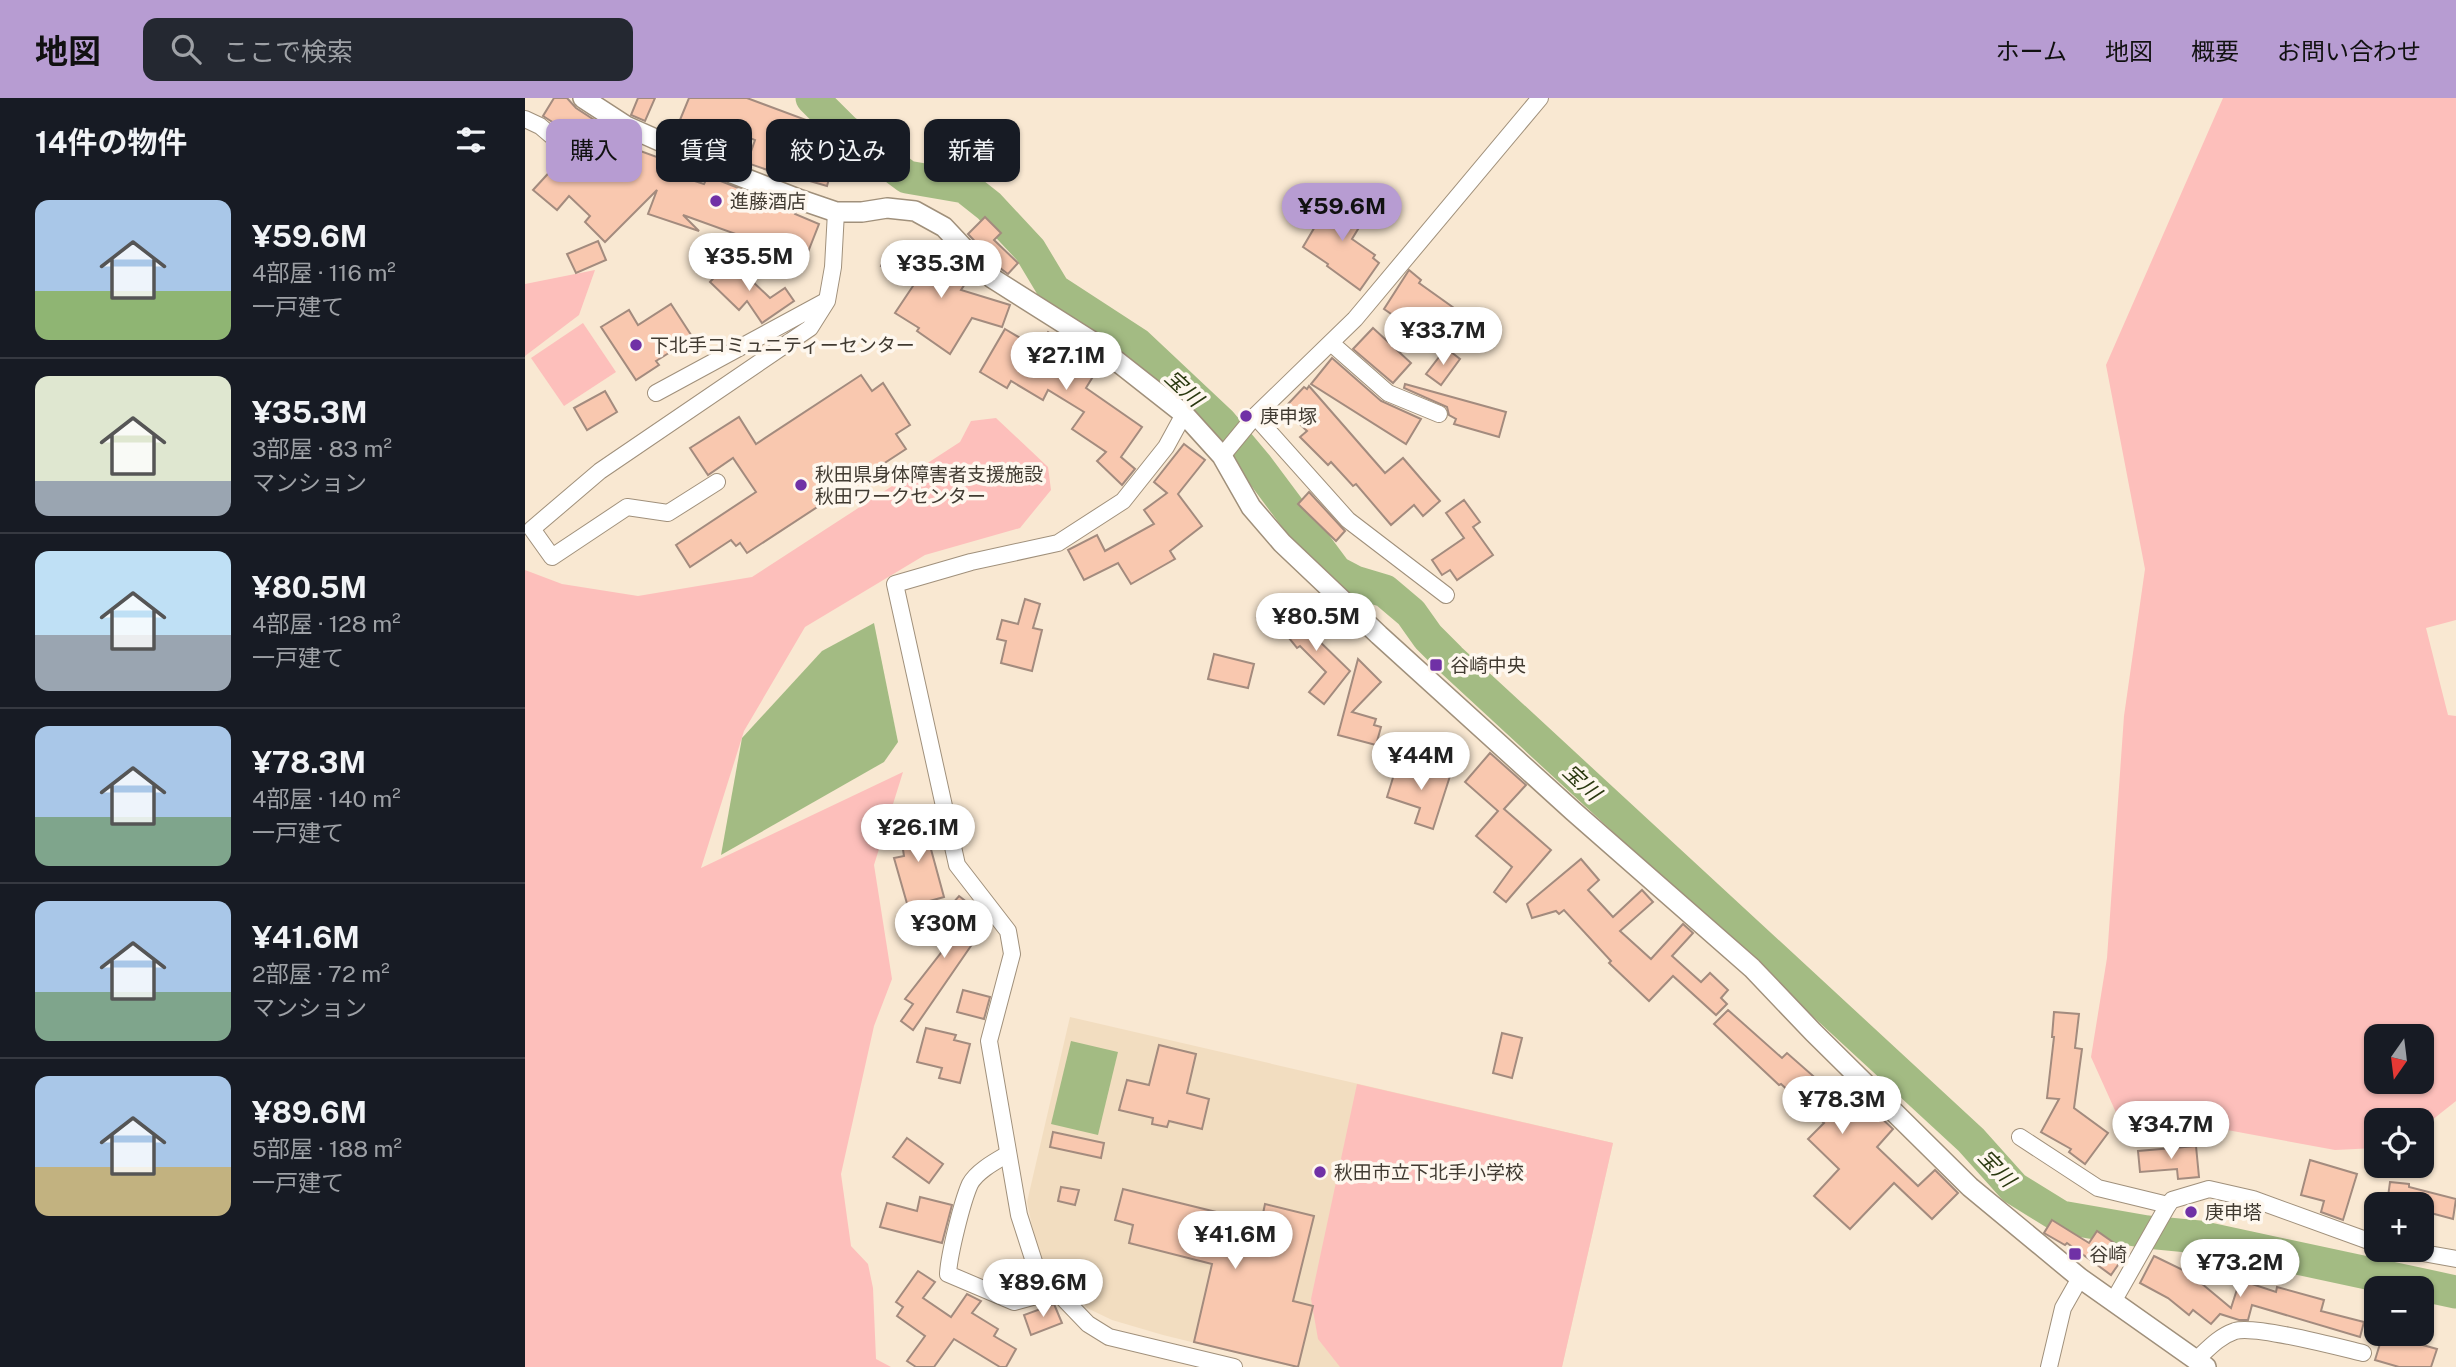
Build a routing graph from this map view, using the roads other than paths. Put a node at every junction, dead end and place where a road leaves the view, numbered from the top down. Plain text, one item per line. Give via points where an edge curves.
1 (583, 98) edge
2 (1541, 98) edge
3 (525, 119) edge
4 (546, 131) edge
5 (836, 212) junction
6 (827, 301) junction
7 (1331, 343) junction
8 (656, 393) dead end
9 (1184, 414) junction
10 (1439, 414) dead end
11 (1251, 420) junction
12 (1225, 452) junction
13 (717, 482) dead end
14 (1446, 595) dead end
15 (2020, 1137) dead end
16 (1008, 1154) junction
17 (2164, 1211) junction
18 (2364, 1239) edge
19 (2434, 1255) edge
20 (2456, 1259) edge
21 (2080, 1278) junction
22 (1053, 1287) junction
23 (2114, 1300) junction
24 (2363, 1353) dead end
25 (2201, 1364) edge
26 (1234, 1367) edge
27 (2049, 1367) edge

1 - 5 street via 626,125 734,174
2 - 7 street
3 - 4 street
5 - 6 street
5 - 9 street via 915,211 944,227 992,278 1090,340
6 - 8 street
6 - 13 street via 810,328 600,471 532,529 552,557 627,507 668,513
7 - 10 street via 1388,393
7 - 11 street
9 - 12 street
9 - 16 street via 1166,447 1123,501 1058,543 895,584 957,865 1011,941 1012,954 989,1041
11 - 12 street
11 - 14 street via 1348,520
12 - 21 street via 1251,507 1291,552 1752,968 1970,1187
15 - 17 street via 2098,1188
16 - 22 street via 1019,1215 1037,1270
16 - 22 street via 971,1182 948,1274 1014,1302
17 - 18 street via 2172,1200 2209,1189 2253,1199
17 - 23 street
19 - 20 street
21 - 23 street
21 - 27 street via 2063,1308
22 - 26 street via 1089,1324 1109,1337
23 - 25 street
24 - 25 street via 2238,1330 2221,1337

